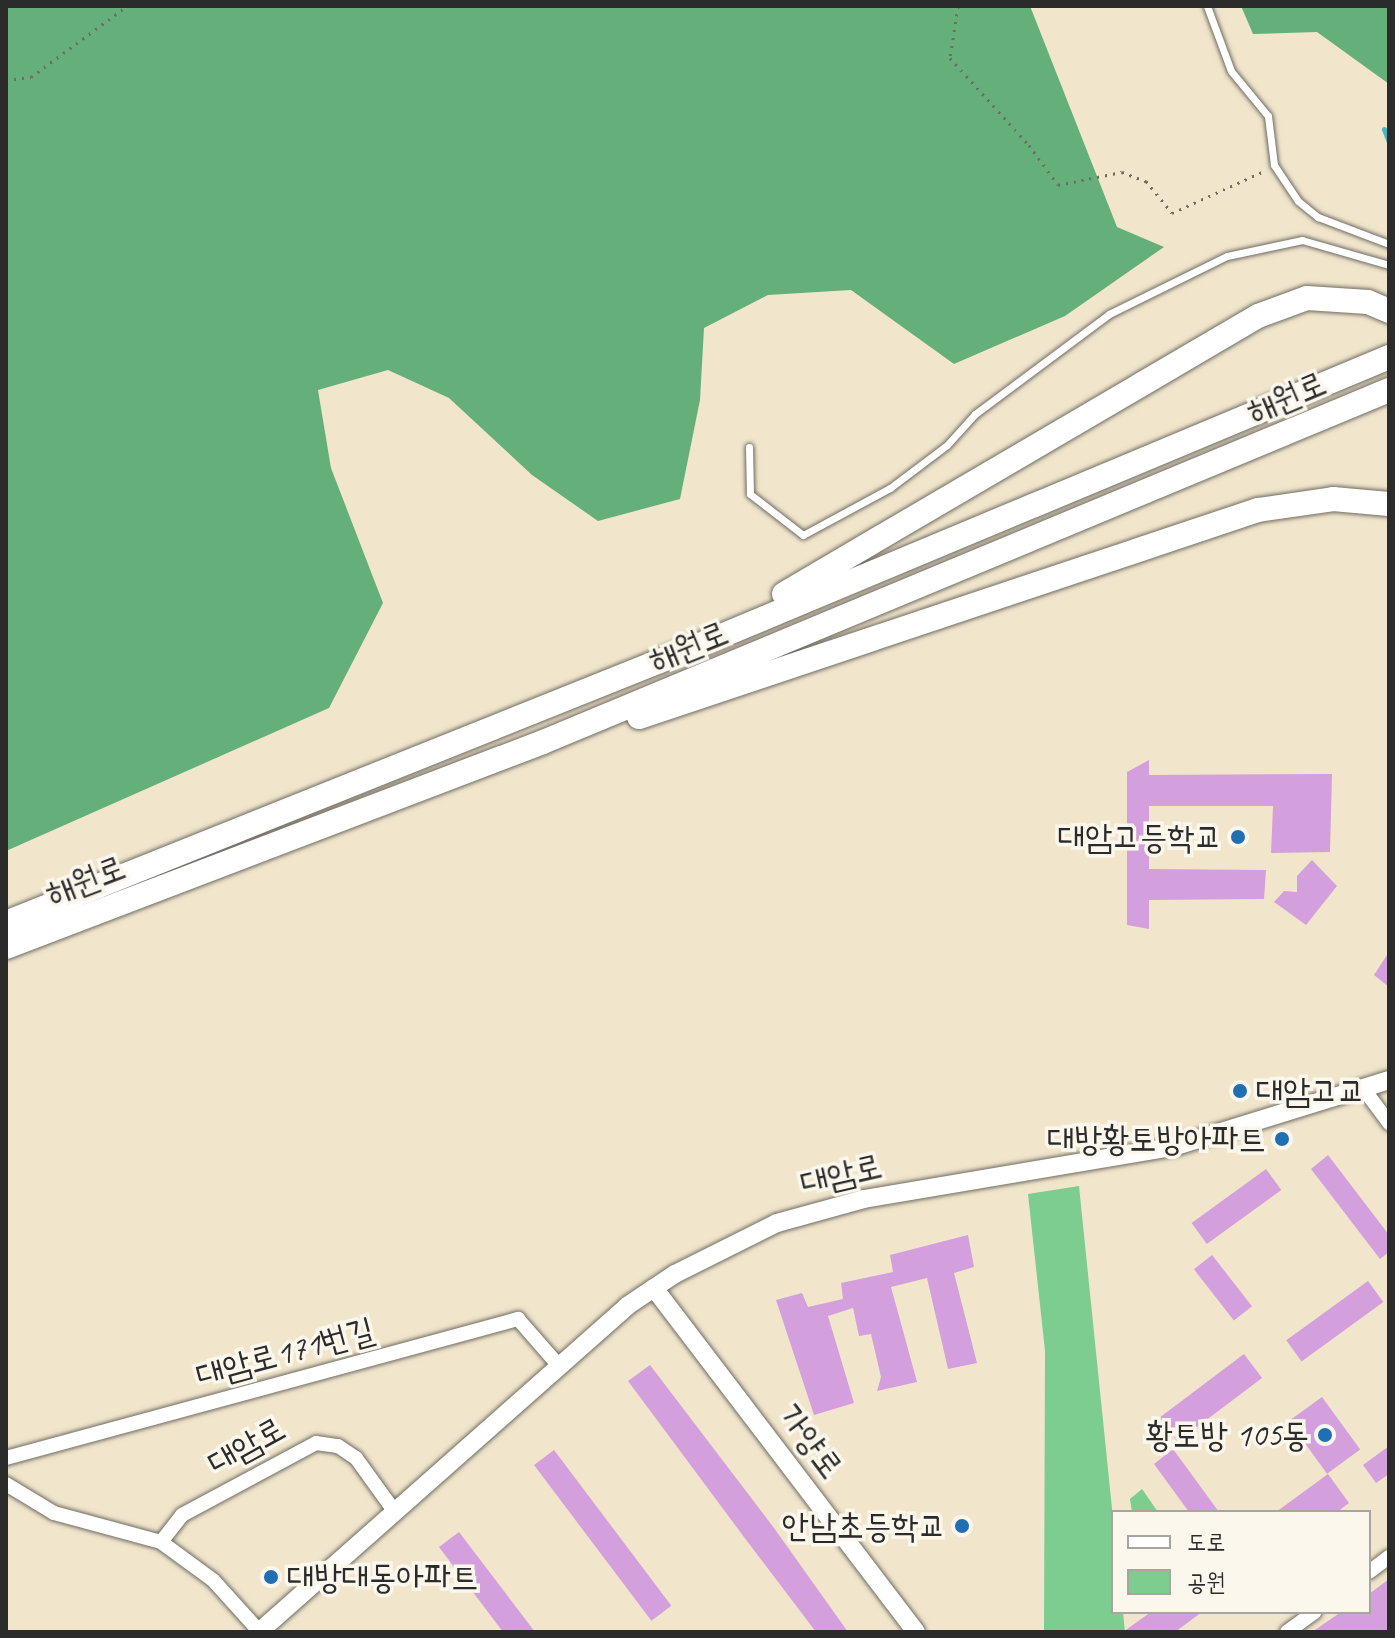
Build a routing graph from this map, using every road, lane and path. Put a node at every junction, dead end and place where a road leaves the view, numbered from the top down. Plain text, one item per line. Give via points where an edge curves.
1 (127, 6) edge
2 (958, 6) edge
3 (1207, 6) edge
4 (6, 80) edge
5 (1274, 165) junction
6 (1389, 244) edge
7 (1389, 265) edge
8 (1389, 311) edge
9 (1387, 358) edge
10 (1389, 390) edge
11 (749, 447) dead end
12 (1389, 504) edge
13 (690, 649) junction
14 (543, 742) junction
15 (6, 923) edge
16 (6, 947) edge
17 (1389, 1080) edge
18 (1363, 1088) junction
19 (1389, 1123) edge
20 (654, 1288) junction
21 (559, 1366) junction
22 (6, 1458) edge
23 (6, 1484) edge
24 (395, 1512) junction
25 (161, 1542) junction
26 (1389, 1557) edge
27 (1371, 1570) edge
28 (1312, 1614) edge
29 (260, 1632) edge
30 (916, 1632) edge
31 (1287, 1632) edge

1 - 4 path via 31,77
2 - 5 path via 950,58 1058,185 1122,172 1146,181 1172,213 1219,196
3 - 5 lane via 1231,71 1268,116
5 - 6 lane via 1298,201 1318,217
7 - 11 lane via 1302,240 1227,256 1109,314 975,414 947,445 890,488 803,535 750,494
8 - 13 highway via 1368,302 1307,298 1258,316
9 - 13 highway, 해원로
10 - 14 highway, 해원로
12 - 14 highway via 1333,499 1258,510 677,706
13 - 15 highway, 해원로
14 - 16 highway, 해원로
17 - 18 street, 대암로
18 - 19 street
18 - 20 street, 대암로 via 1176,1146 864,1199 777,1223
20 - 21 street, 대암로
20 - 30 street, 가양로
21 - 22 street, 대암로171번길 via 518,1319
21 - 24 street, 대암로
23 - 25 street via 54,1513
24 - 25 street, 대암로 via 356,1458 338,1446 316,1443 182,1515
24 - 29 street, 대암로
25 - 29 street via 213,1580
26 - 27 street
28 - 31 street

